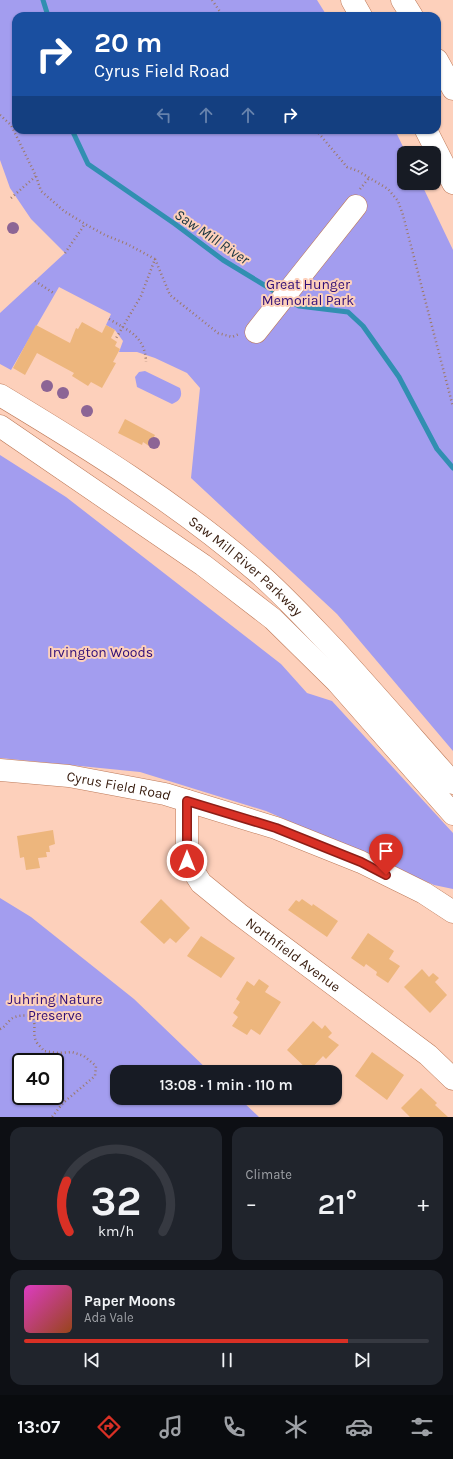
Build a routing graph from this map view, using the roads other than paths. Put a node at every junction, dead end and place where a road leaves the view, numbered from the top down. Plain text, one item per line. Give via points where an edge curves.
1 (352, 0) edge
2 (402, 0) edge
3 (359, 12) edge
4 (410, 12) edge
5 (441, 67) edge
6 (453, 89) edge
7 (428, 134) edge
8 (453, 183) edge
9 (356, 206) dead end
10 (250, 332) road end
11 (0, 395) edge
12 (0, 426) edge
13 (0, 770) edge
14 (453, 783) edge
15 (187, 801) junction
16 (453, 814) edge
17 (453, 912) edge
18 (453, 1079) edge

1 - 3 main road
2 - 4 main road
5 - 6 main road
7 - 8 main road
9 - 10 main road
11 - 14 main road, Saw Mill River Parkway via 72,438 153,493 203,528 256,571 316,630
12 - 16 main road, Saw Mill River Parkway via 197,560 273,619 337,682
13 - 15 main road, Cyrus Field Road via 69,776 165,794
15 - 17 main road, Cyrus Field Road via 276,828 361,862 424,893
15 - 18 main road, Northfield Avenue via 187,861 201,883 428,1055

